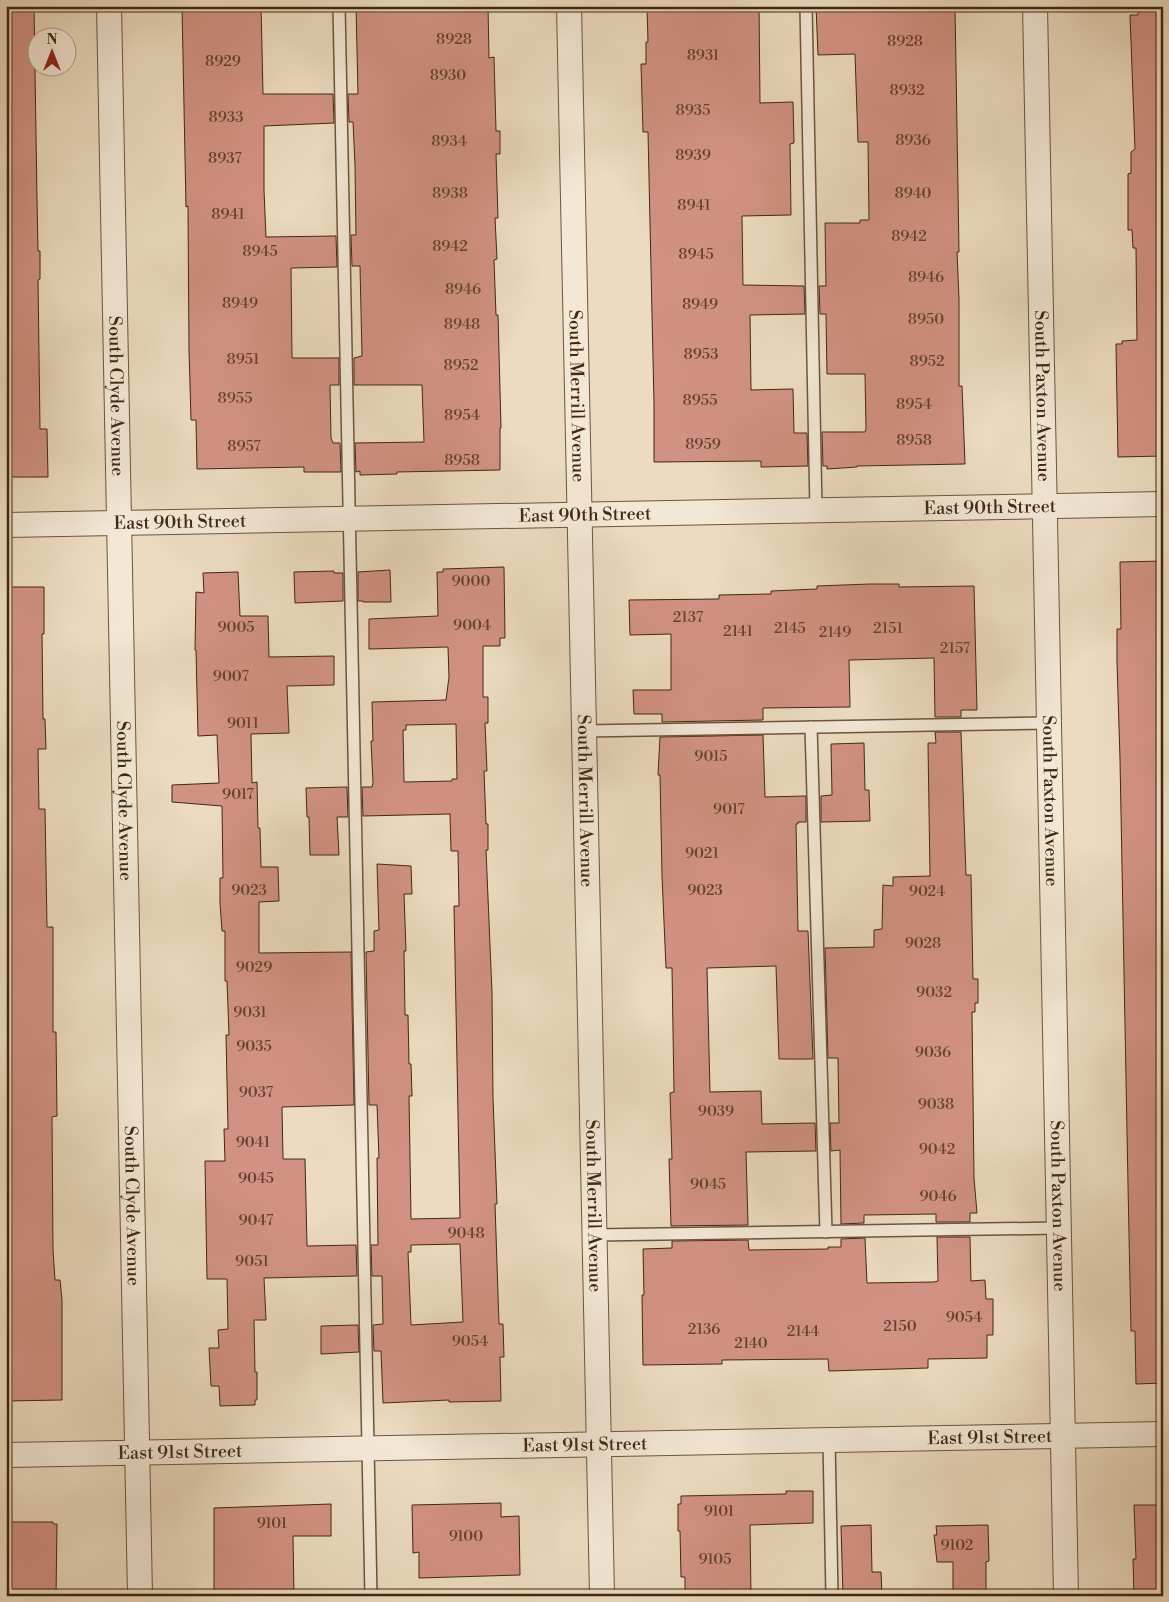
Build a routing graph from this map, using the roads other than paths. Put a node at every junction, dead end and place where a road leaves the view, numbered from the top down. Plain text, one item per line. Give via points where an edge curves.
1 (109, 6) edge
2 (340, 6) edge
3 (569, 6) edge
4 (806, 6) edge
5 (1035, 6) edge
6 (1163, 504) edge
7 (1045, 506) junction
8 (816, 510) junction
9 (580, 515) junction
10 (350, 519) junction
11 (119, 523) junction
12 (6, 525) edge
13 (1049, 723) junction
14 (812, 727) junction
15 (584, 731) junction
16 (1059, 1228) junction
17 (826, 1232) junction
18 (594, 1235) junction
19 (1163, 1434) edge
20 (1063, 1436) junction
21 (829, 1440) junction
22 (599, 1444) junction
23 (368, 1448) junction
24 (137, 1453) junction
25 (6, 1455) edge
26 (140, 1596) edge
27 (371, 1596) edge
28 (602, 1596) edge
29 (832, 1596) edge
30 (1066, 1596) edge

1 - 11 street, South Clyde Avenue
2 - 10 lane
3 - 9 street, South Merrill Avenue
4 - 8 lane
5 - 7 street, South Paxton Avenue
6 - 7 street, East 90th Street
7 - 8 street, East 90th Street
7 - 13 street, South Paxton Avenue
8 - 9 street, East 90th Street
9 - 10 street, East 90th Street
9 - 15 street, South Merrill Avenue
10 - 11 street, East 90th Street
10 - 23 lane
11 - 12 street, East 90th Street
11 - 24 street, South Clyde Avenue
13 - 14 lane
13 - 16 street, South Paxton Avenue
14 - 15 lane
14 - 17 lane
15 - 18 street, South Merrill Avenue
16 - 17 lane
16 - 20 street, South Paxton Avenue
17 - 18 lane
18 - 22 street, South Merrill Avenue
19 - 20 street, East 91st Street
20 - 21 street, East 91st Street
20 - 30 street, South Paxton Avenue
21 - 22 street, East 91st Street
21 - 29 lane
22 - 23 street, East 91st Street
22 - 28 street, South Merrill Avenue
23 - 24 street, East 91st Street
23 - 27 lane
24 - 25 street, East 91st Street
24 - 26 street, South Clyde Avenue

